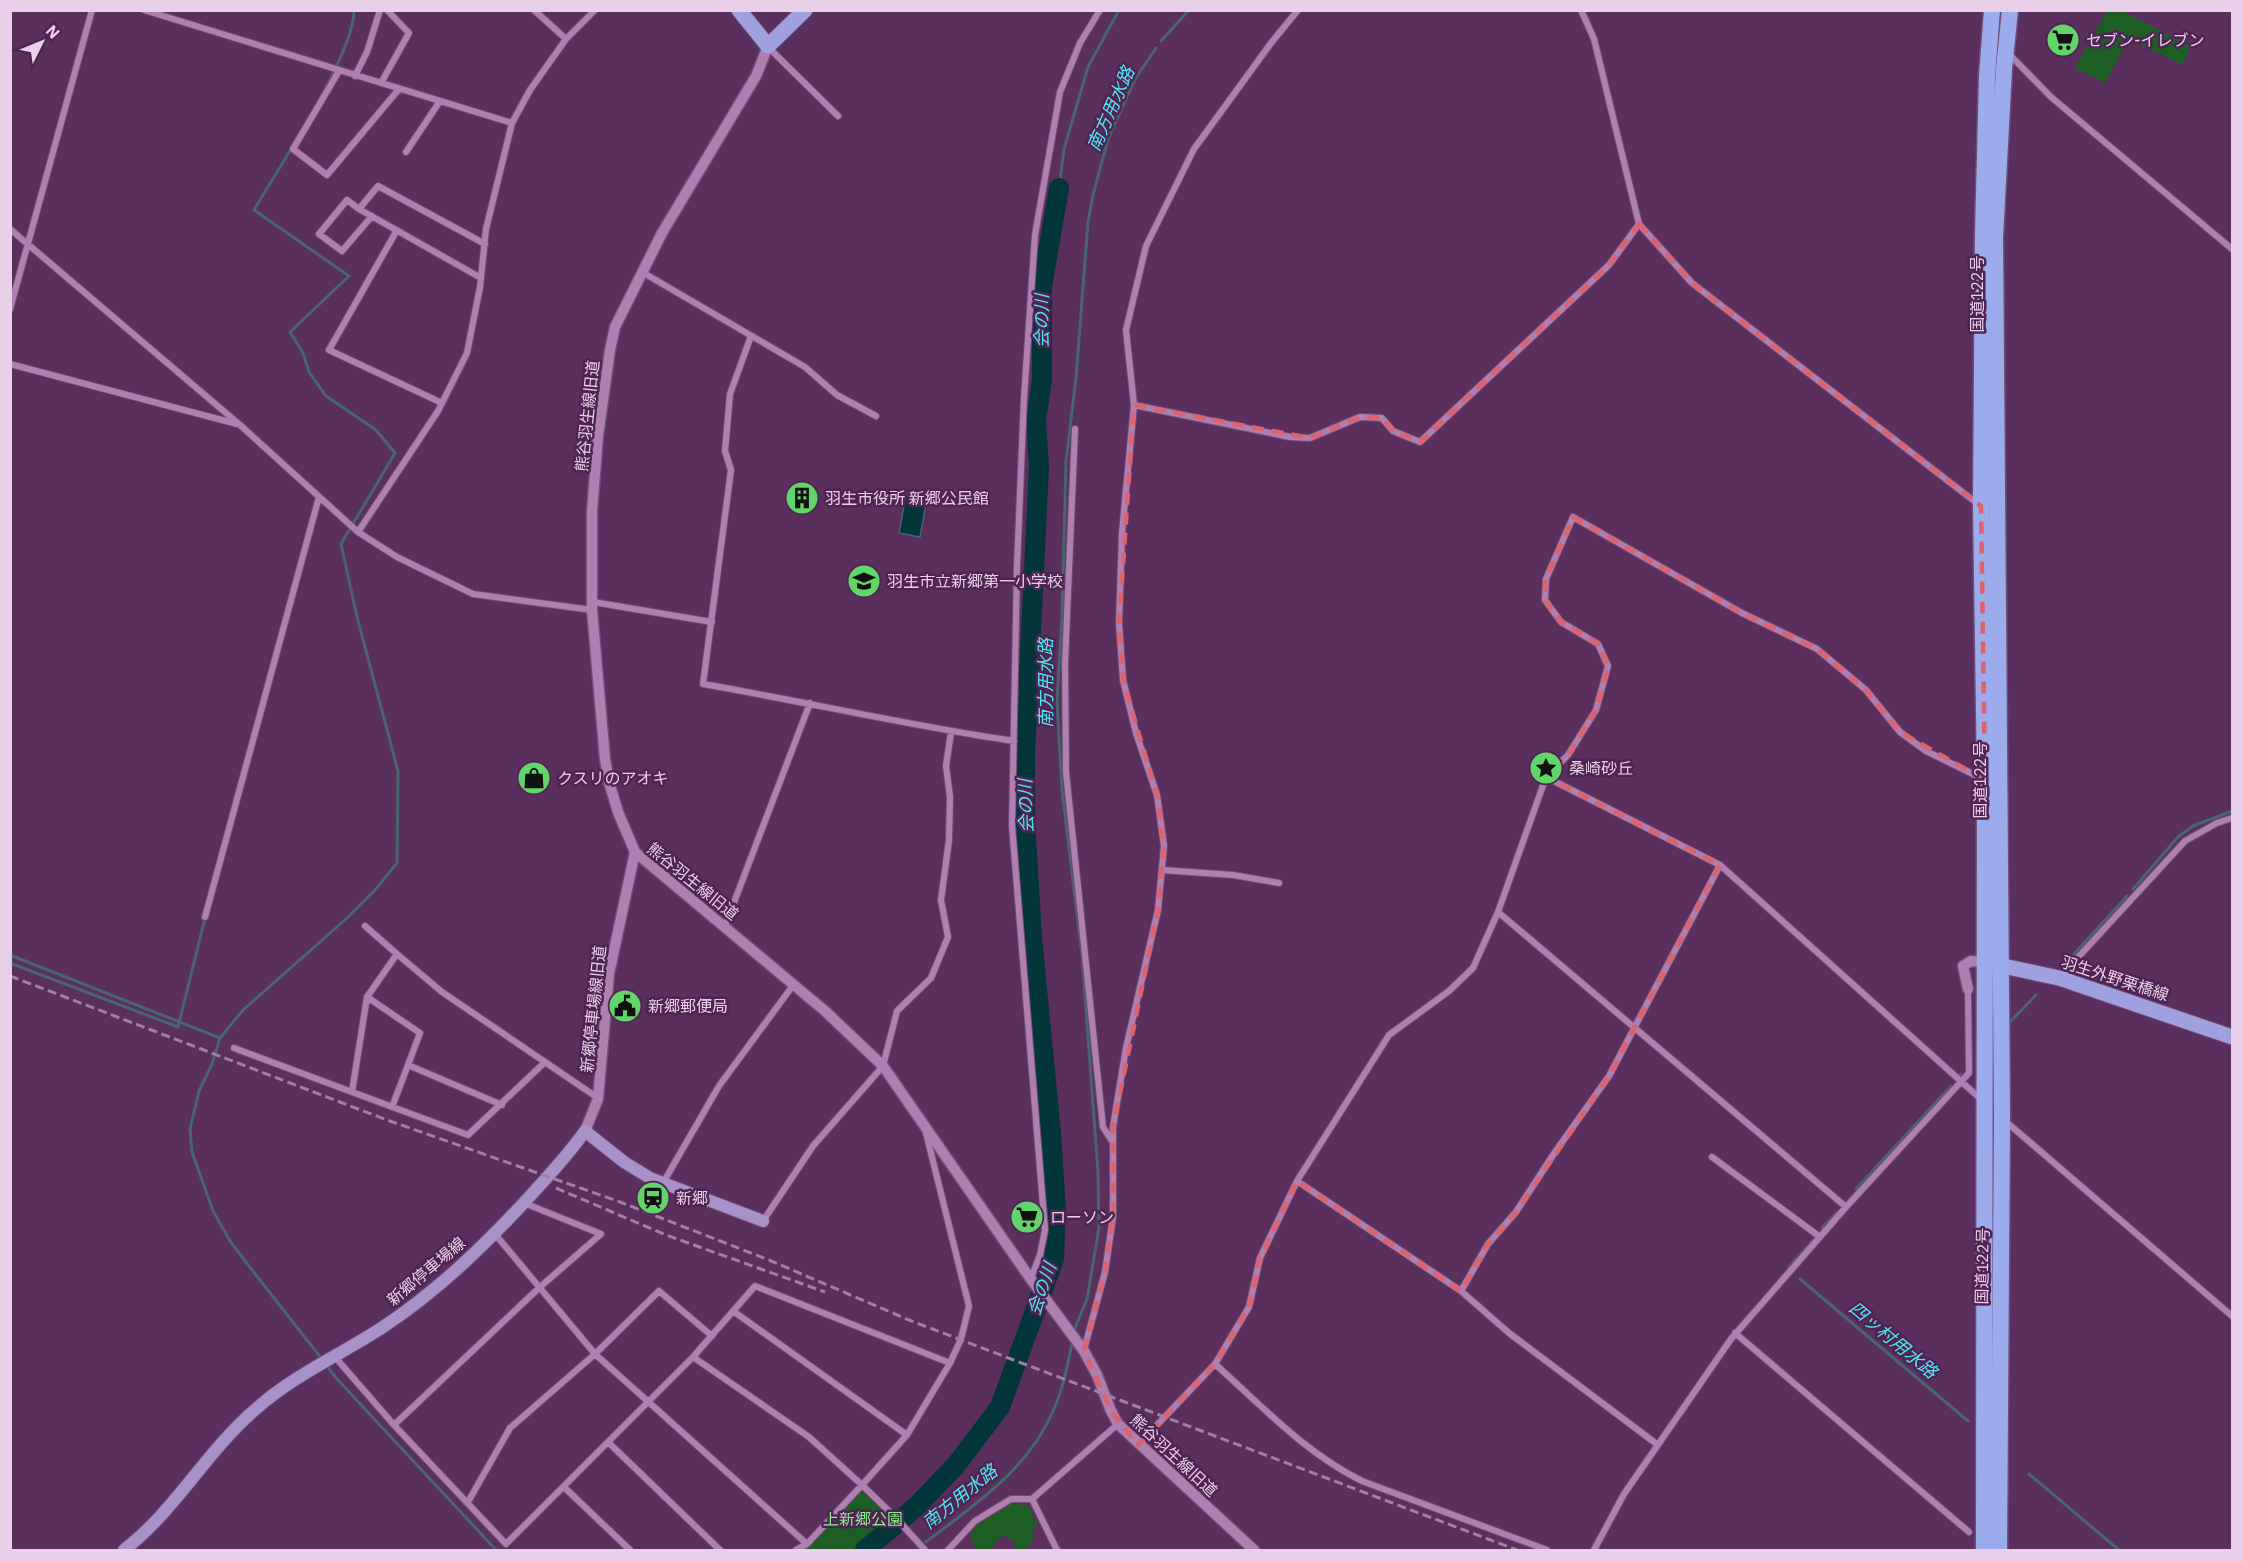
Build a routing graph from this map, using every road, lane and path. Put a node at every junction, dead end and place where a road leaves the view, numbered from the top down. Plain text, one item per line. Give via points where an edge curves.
1 (92, 10) edge
2 (144, 10) edge
3 (380, 10) edge
4 (387, 10) edge
5 (534, 10) edge
6 (595, 10) edge
7 (739, 10) edge
8 (805, 10) edge
9 (1100, 10) edge
10 (1298, 10) edge
11 (1581, 10) edge
12 (2010, 10) edge
13 (1989, 15) edge
14 (566, 39) junction
15 (768, 46) junction
16 (2006, 49) junction
17 (339, 71) junction
18 (355, 75) junction
19 (381, 83) junction
20 (399, 89) junction
21 (440, 101) junction
22 (838, 116) dead end
23 (512, 123) junction
24 (406, 152) dead end
25 (359, 209) junction
26 (372, 216) junction
27 (1640, 224) junction
28 (10, 229) edge
29 (397, 230) junction
30 (485, 244) junction
31 (28, 245) junction
32 (2232, 249) edge
33 (642, 272) junction
34 (481, 278) junction
35 (10, 309) edge
36 (751, 336) junction
37 (10, 364) edge
38 (442, 403) junction
39 (1134, 405) junction
40 (876, 416) dead end
41 (240, 425) junction
42 (1075, 429) dead end
43 (319, 497) junction
44 (1981, 506) junction
45 (358, 532) junction
46 (593, 606) junction
47 (711, 622) junction
48 (810, 703) junction
49 (951, 732) junction
50 (1014, 741) junction
51 (1546, 777) junction
52 (1985, 780) junction
53 (2232, 818) edge
54 (634, 852) junction
55 (1720, 865) junction
56 (1162, 870) junction
57 (1279, 883) dead end
58 (1498, 912) junction
59 (205, 917) dead end
60 (365, 926) dead end
61 (725, 926) junction
62 (397, 954) junction
63 (1992, 963) junction
64 (2059, 978) junction
65 (794, 984) junction
66 (1968, 989) joint
67 (367, 997) junction
68 (1636, 1027) junction
69 (2232, 1037) edge
70 (234, 1047) dead end
71 (544, 1063) junction
72 (408, 1065) junction
73 (883, 1066) junction
74 (1960, 1083) junction
75 (352, 1092) junction
76 (598, 1099) junction
77 (1984, 1102) junction
78 (502, 1105) junction
79 (392, 1107) junction
80 (2002, 1118) junction
81 (924, 1128) junction
82 (585, 1131) junction
83 (1113, 1143) junction
84 (1712, 1157) dead end
85 (1297, 1181) junction
86 (663, 1183) junction
87 (524, 1203) junction
88 (1846, 1207) junction
89 (763, 1221) joint
90 (495, 1234) junction
91 (1820, 1237) junction
92 (1030, 1278) junction
93 (540, 1287) junction
94 (1461, 1291) junction
95 (733, 1311) junction
96 (2232, 1316) edge
97 (1735, 1333) junction
98 (712, 1336) junction
99 (1084, 1351) junction
100 (595, 1354) junction
101 (335, 1357) junction
102 (693, 1357) junction
103 (950, 1363) junction
104 (1215, 1364) junction
105 (648, 1403) junction
106 (1119, 1424) junction
107 (394, 1425) junction
108 (907, 1435) junction
109 (609, 1443) junction
110 (1658, 1444) junction
111 (1138, 1445) junction
112 (862, 1485) junction
113 (564, 1487) junction
114 (1032, 1499) junction
115 (468, 1502) junction
116 (1969, 1532) dead end
117 (507, 1544) junction
118 (807, 1544) junction
119 (124, 1551) edge
120 (512, 1551) edge
121 (630, 1551) edge
122 (720, 1551) edge
123 (796, 1551) edge
124 (925, 1551) edge
125 (948, 1551) edge
126 (1057, 1551) edge
127 (1254, 1551) edge
128 (1547, 1551) edge
129 (1594, 1551) edge
130 (1984, 1551) edge
131 (1999, 1551) edge

1 - 31 street
2 - 17 street
3 - 18 street
4 - 19 street via 409,33
5 - 14 street
6 - 14 street
7 - 15 main road
8 - 15 main road
9 - 50 street via 1080,43 1060,92 1035,236 1017,554
10 - 39 street via 1194,149 1146,246 1126,330
11 - 27 street via 1594,39
12 - 16 highway, 国道122号
13 - 16 main road
13 - 44 highway, 国道122号
14 - 23 street
15 - 22 street
15 - 33 street, 熊谷羽生線旧道 via 756,76
16 - 32 street via 2051,97
16 - 63 highway, 国道122号 via 1995,237
17 - 18 street
17 - 20 street via 293,149 327,176
18 - 19 street
19 - 20 street
20 - 21 street
21 - 23 street
21 - 24 street
23 - 30 street
25 - 26 street
25 - 26 street via 347,200 319,234 342,251
25 - 30 street via 378,186
26 - 29 street
27 - 39 street via 1609,265 1420,442 1393,431 1382,418 1360,417 1310,438
27 - 44 street via 1692,283
28 - 31 street
29 - 34 street
29 - 38 street via 329,350
30 - 34 street
31 - 35 street
31 - 41 street
33 - 36 street
33 - 46 street, 熊谷羽生線旧道 via 615,327 610,350 592,511
34 - 38 street via 467,352
36 - 40 street via 805,368 837,395
36 - 47 street via 730,394 725,451 731,470
37 - 41 street
38 - 45 street
39 - 56 street via 1122,533 1119,623 1123,680 1157,795 1164,846
41 - 43 street
42 - 83 street via 1065,663 1066,772 1103,1127
43 - 45 street
43 - 59 street
44 - 52 highway, 国道122号
45 - 46 street via 397,557 473,594
46 - 47 street
46 - 54 street, 熊谷羽生線旧道 via 609,782
47 - 48 street via 703,684
48 - 49 street
48 - 61 street
49 - 50 street
49 - 73 street via 946,766 949,840 941,900 948,937 931,978 897,1011
50 - 92 street via 1012,826 1045,1230
51 - 52 street via 1568,755 1596,710 1608,666 1598,644 1561,622 1545,600 1546,579 1573,517 1742,613 1817,649 1866,690 1900,732 1926,751
51 - 55 street
51 - 58 street
52 - 63 highway, 国道122号
53 - 64 street via 2185,841
54 - 61 street, 熊谷羽生線旧道
54 - 76 street, 新郷停車場線旧道 via 609,974
55 - 68 street
55 - 74 street
56 - 57 street
56 - 83 street via 1158,910 1126,1048
58 - 68 street
58 - 85 street via 1473,968 1449,991 1389,1035
60 - 62 street
61 - 65 street, 熊谷羽生線旧道
62 - 67 street
62 - 71 street via 442,992
63 - 64 main road, 羽生外野栗橋線
63 - 66 street via 1971,961 1963,966
63 - 77 highway, 国道122号
63 - 80 highway, 国道122号
64 - 69 main road, 羽生外野栗橋線
65 - 73 street, 熊谷羽生線旧道
65 - 86 street via 718,1086
66 - 74 street via 1969,1073
67 - 72 street via 420,1033
67 - 75 street
68 - 88 street
68 - 94 street via 1609,1076 1516,1212 1488,1244
70 - 75 street
71 - 76 street
71 - 78 street
72 - 78 street
72 - 79 street
73 - 81 street, 熊谷羽生線旧道
73 - 89 street via 813,1146
74 - 77 street
74 - 88 street
75 - 79 street
76 - 82 street, 新郷停車場線旧道
77 - 130 highway, 国道122号
78 - 79 street via 468,1135
80 - 96 street
80 - 131 highway, 国道122号
81 - 92 street, 熊谷羽生線旧道
81 - 103 street via 969,1306
82 - 86 main road via 637,1171
82 - 87 main road, 新郷停車場線
83 - 99 street via 1112,1228
84 - 91 street
85 - 94 street
85 - 104 street via 1260,1258 1249,1307
86 - 89 main road
87 - 90 main road, 新郷停車場線
87 - 93 street via 601,1234
88 - 91 street
90 - 93 street
90 - 101 main road, 新郷停車場線 via 408,1310
91 - 97 street
92 - 99 street, 熊谷羽生線旧道
93 - 100 street
93 - 107 street
94 - 110 street via 1509,1333
95 - 98 street
95 - 103 street via 755,1286
95 - 108 street
97 - 110 street
97 - 116 street
98 - 100 street via 659,1291
98 - 102 street
99 - 106 street, 熊谷羽生線旧道
100 - 105 street
100 - 115 street via 510,1428
101 - 107 street
101 - 119 main road, 新郷停車場線 via 252,1412 153,1526
102 - 105 street
102 - 112 street via 809,1437
103 - 108 street
104 - 111 street
104 - 128 street via 1302,1444 1342,1472
105 - 109 street
105 - 118 street
106 - 111 street, 熊谷羽生線旧道
106 - 114 street
107 - 115 street
108 - 112 street
109 - 113 street
109 - 122 street
110 - 129 street via 1624,1494
111 - 127 street, 熊谷羽生線旧道
112 - 118 street
112 - 124 street
113 - 117 street
113 - 121 street
114 - 125 street via 1011,1499 975,1521
114 - 126 street
115 - 117 street
117 - 120 street
118 - 123 street

